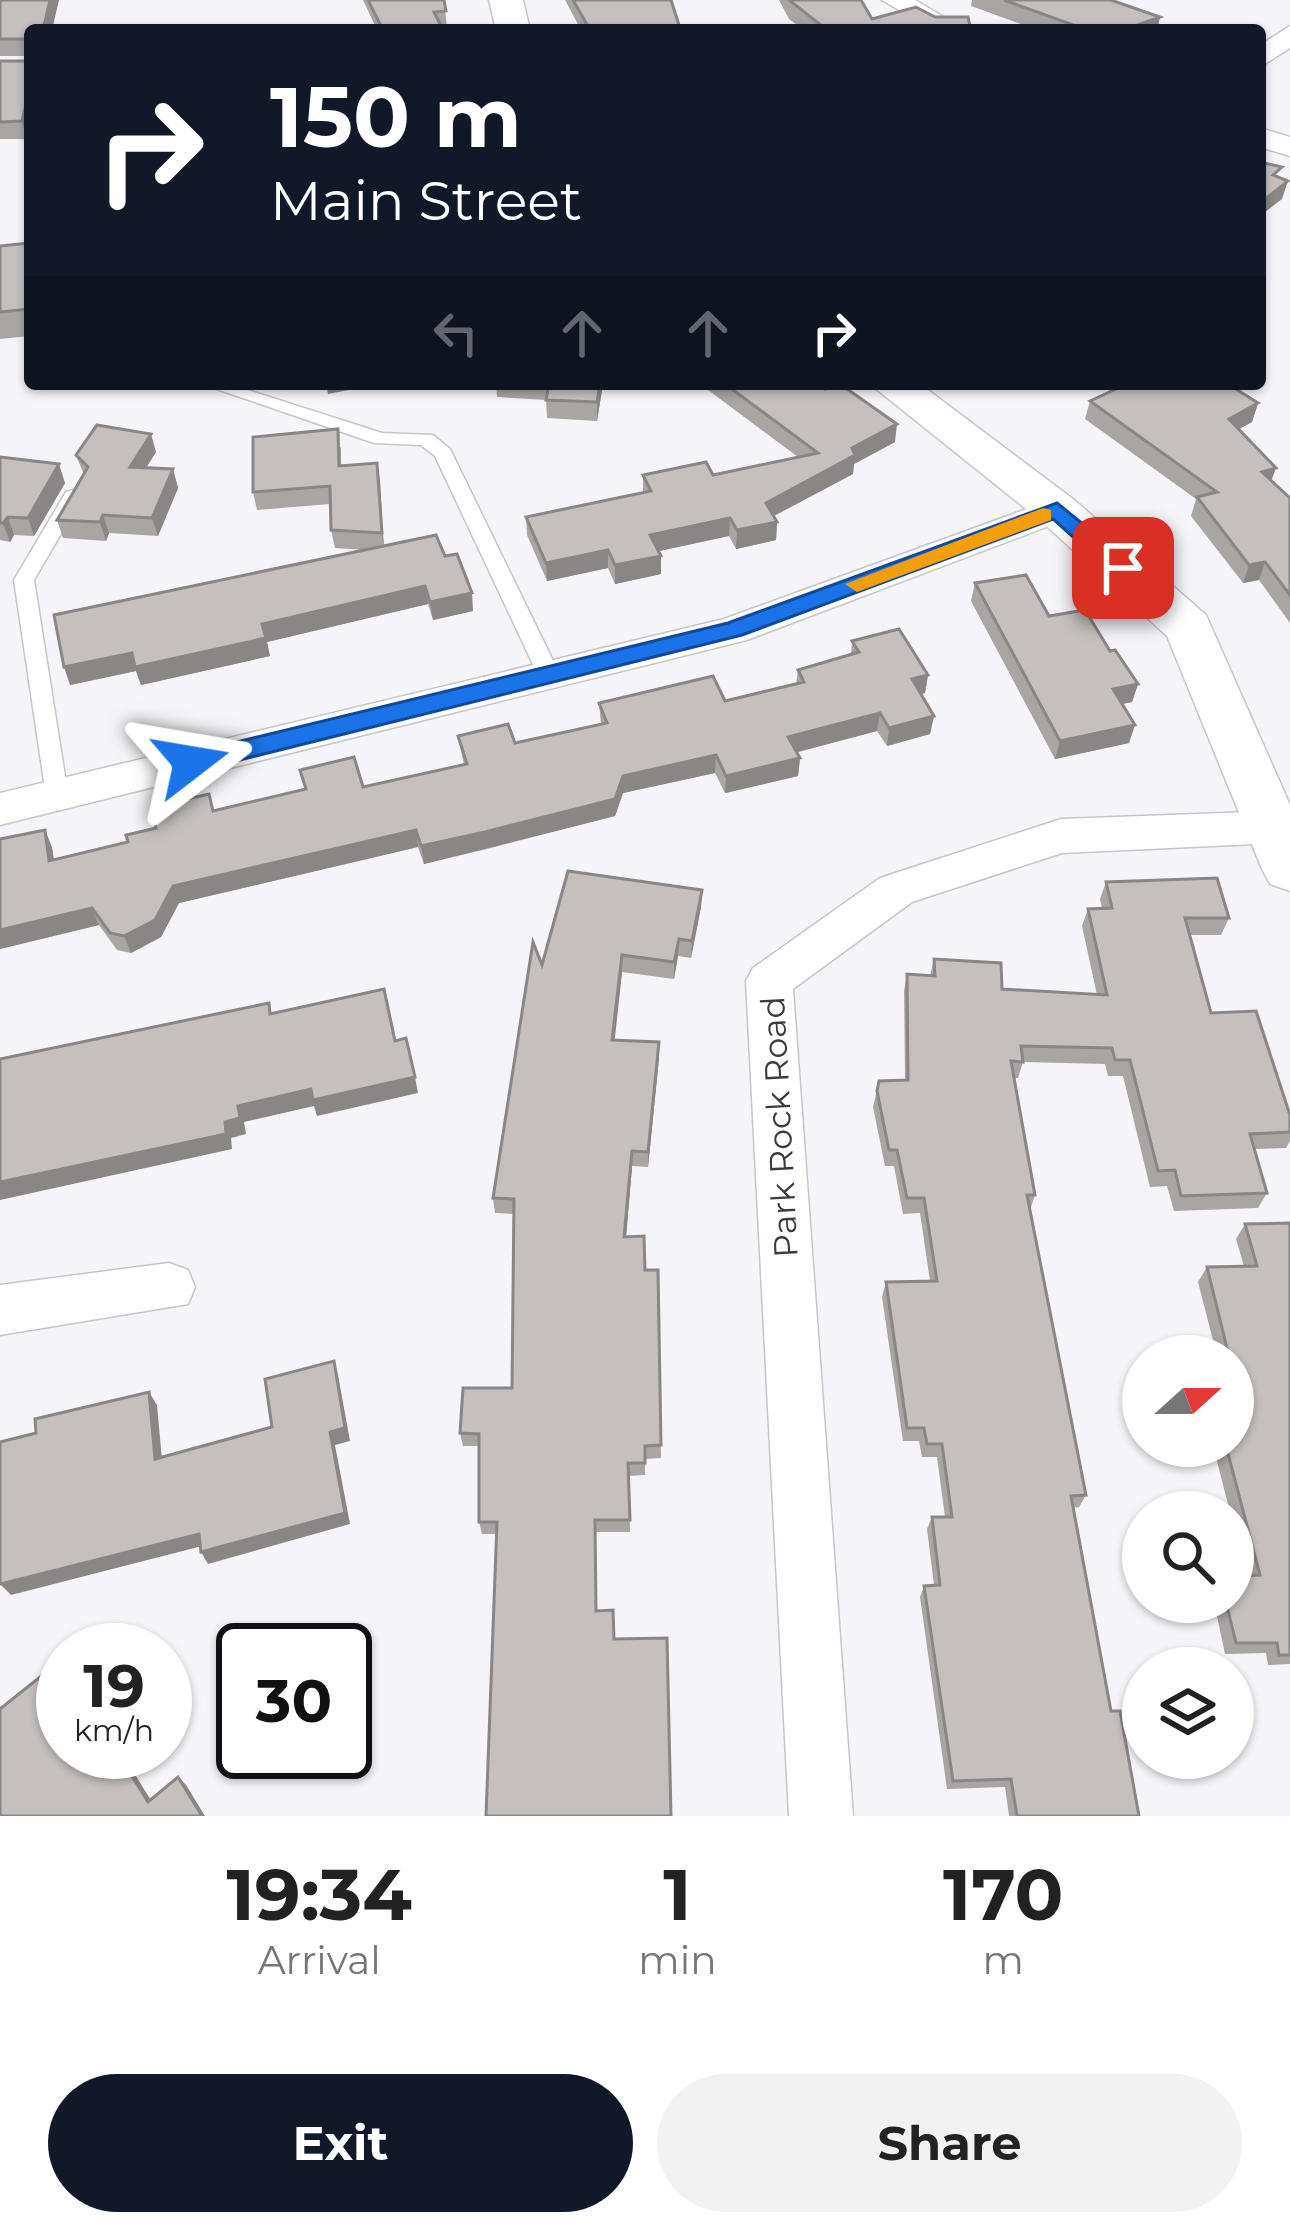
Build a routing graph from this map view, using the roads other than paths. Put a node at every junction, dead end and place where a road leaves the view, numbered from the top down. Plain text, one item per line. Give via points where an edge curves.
1 (896, 0) edge
2 (941, 24) edge
3 (1290, 34) edge
4 (1266, 54) edge
5 (230, 390) edge
6 (900, 390) edge
7 (80, 483) edge
8 (1057, 510) junction
9 (549, 675) junction
10 (57, 795) junction
11 (0, 809) edge
12 (1283, 848) edge
13 (170, 1287) dead end
14 (0, 1310) edge
15 (821, 1816) edge

1 - 2 street
3 - 4 street
5 - 9 lane via 381,439 426,439 443,453
6 - 8 street
7 - 10 lane via 24,580
8 - 9 street via 733,630
8 - 12 street via 1188,627
9 - 10 street
10 - 11 street
12 - 15 street, Park Rock Road via 1061,836 896,890 769,981
13 - 14 street

